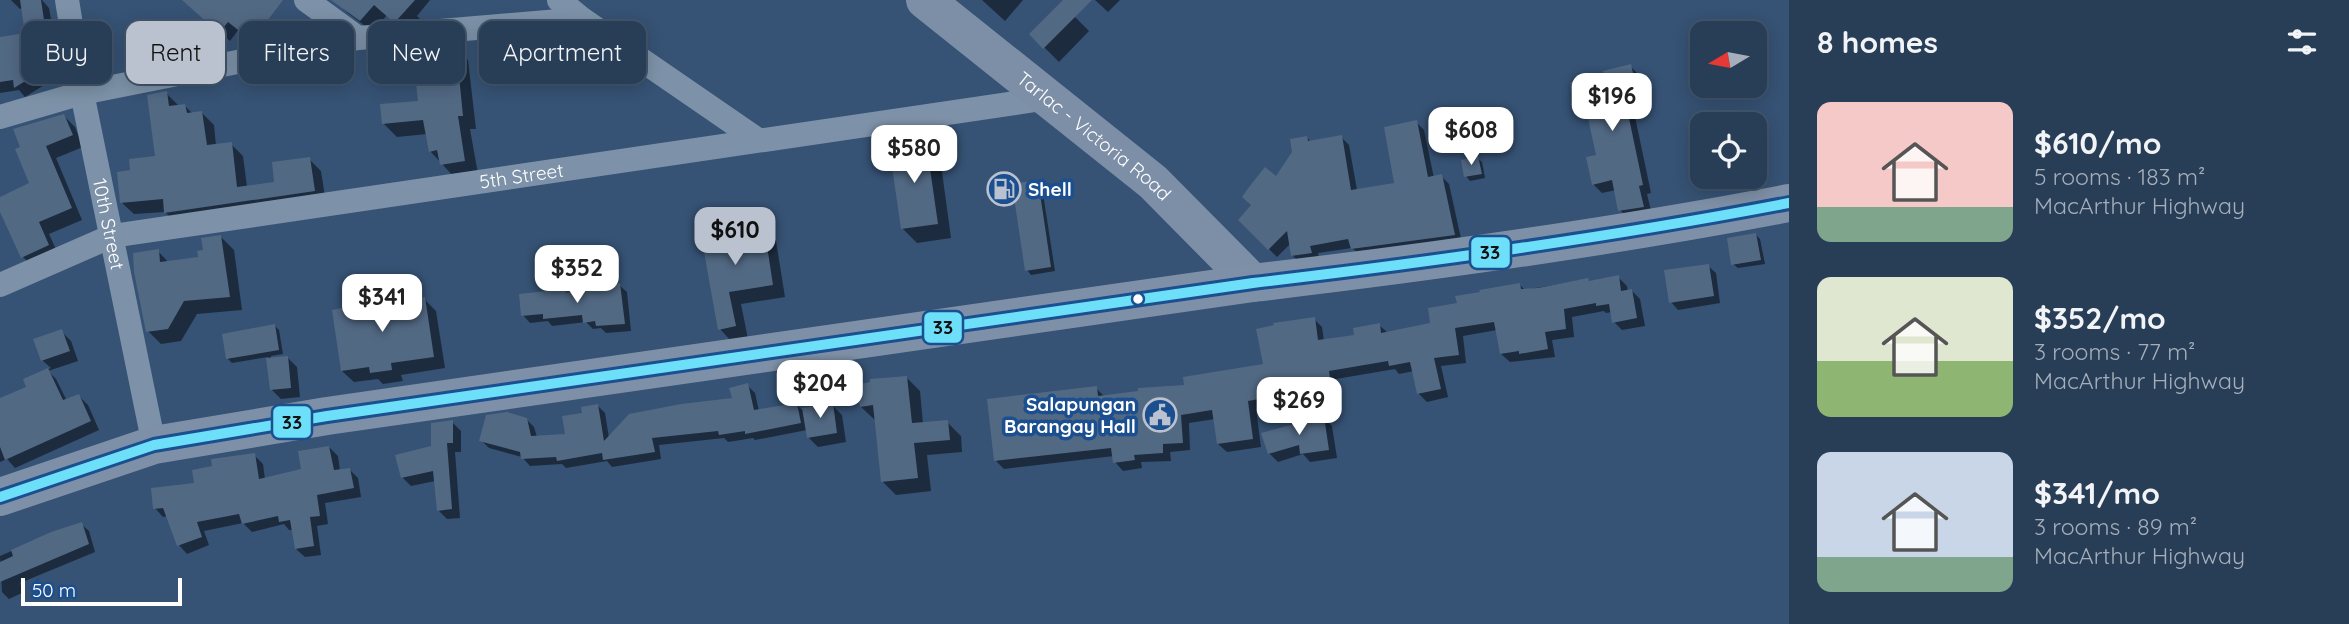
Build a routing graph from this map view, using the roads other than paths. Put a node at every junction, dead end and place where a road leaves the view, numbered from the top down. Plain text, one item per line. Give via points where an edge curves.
1 (67, 0) edge
2 (306, 0) edge
3 (558, 0) edge
4 (925, 0) edge
5 (582, 19) junction
6 (358, 38) junction
7 (82, 93) junction
8 (1049, 98) junction
9 (0, 117) edge
10 (758, 140) junction
11 (1789, 203) edge
12 (112, 236) junction
13 (1253, 283) junction
14 (0, 285) edge
15 (155, 445) junction
16 (0, 497) edge

1 - 7 street, 10th Street
2 - 6 street
3 - 5 street
4 - 8 main road, Tarlac - Victoria Road
5 - 6 street
5 - 10 street
6 - 7 street
7 - 9 street
7 - 12 street, 10th Street
8 - 10 street, 5th Street
8 - 13 main road, Tarlac - Victoria Road via 1153,182
10 - 12 street, 5th Street
11 - 13 highway via 1689,222
12 - 14 street, 5th Street
12 - 15 street, 10th Street
13 - 15 highway via 327,416
15 - 16 highway

